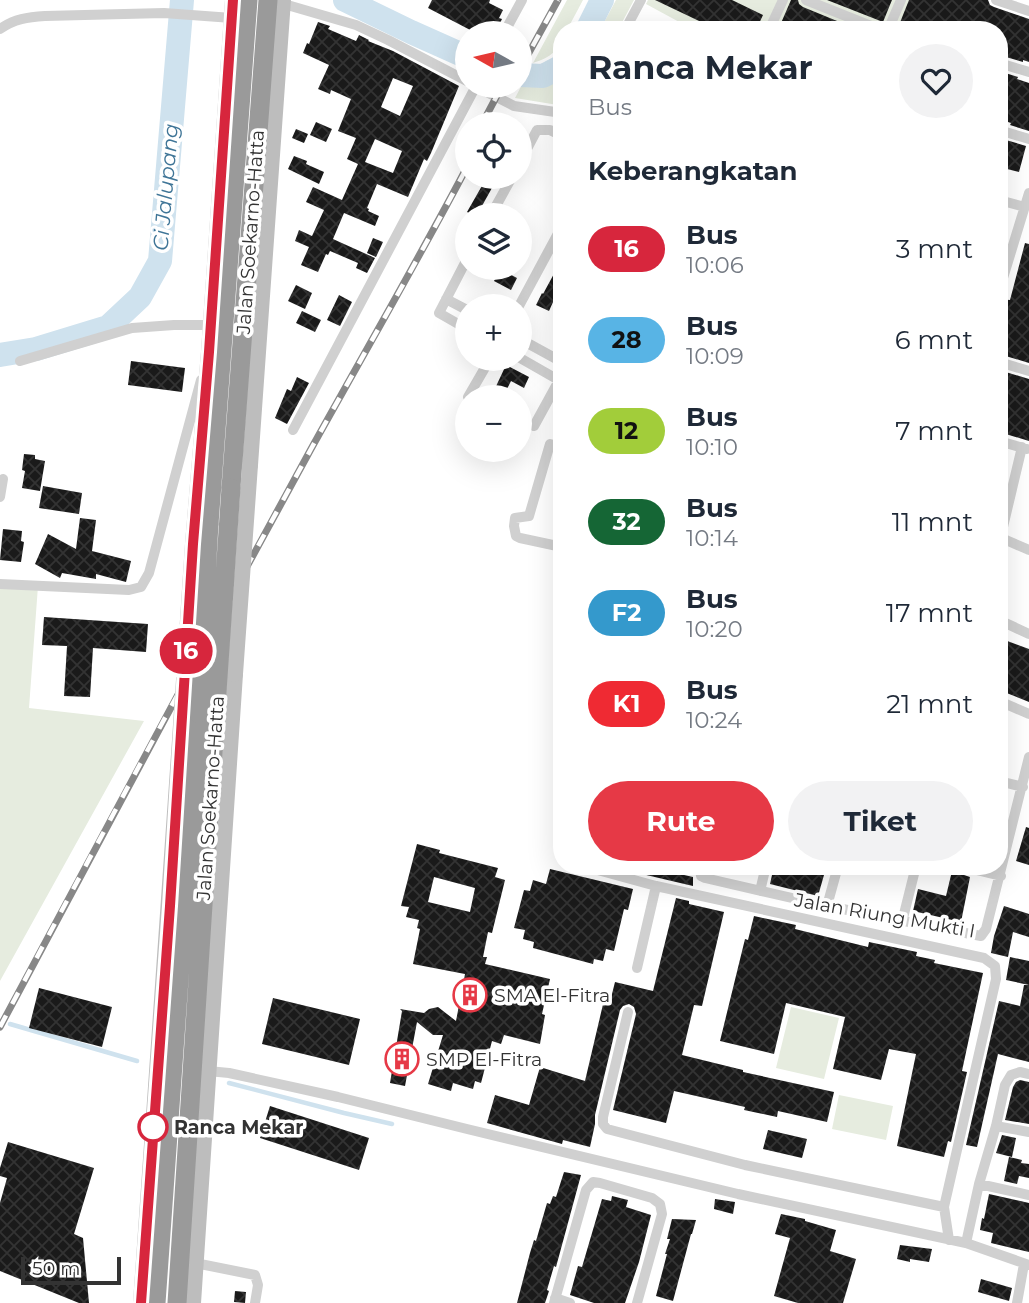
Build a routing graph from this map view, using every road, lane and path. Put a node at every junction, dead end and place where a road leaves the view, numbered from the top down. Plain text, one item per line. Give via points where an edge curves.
1 (522, 0) edge
2 (641, 0) edge
3 (769, 0) edge
4 (806, 0) edge
5 (901, 0) edge
6 (996, 0) edge
7 (276, 1) edge
8 (782, 3) edge
9 (239, 7) edge
10 (1029, 10) edge
11 (511, 21) edge
12 (630, 21) edge
13 (773, 21) edge
14 (858, 21) edge
15 (892, 21) edge
16 (0, 29) edge
17 (1008, 66) edge
18 (1029, 72) edge
19 (455, 76) edge
20 (470, 98) edge
21 (499, 98) edge
22 (553, 112) edge
23 (553, 132) edge
24 (1008, 133) edge
25 (532, 139) edge
26 (1029, 139) edge
27 (1029, 193) edge
28 (1008, 202) edge
29 (1025, 207) junction
30 (553, 243) edge
31 (1008, 261) edge
32 (456, 280) edge
33 (525, 294) edge
34 (446, 299) junction
35 (455, 304) edge
36 (455, 322) edge
37 (209, 325) junction
38 (532, 346) edge
39 (209, 352) junction
40 (553, 357) edge
41 (20, 360) dead end
42 (532, 364) edge
43 (1008, 365) edge
44 (1029, 371) edge
45 (553, 375) edge
46 (553, 393) edge
47 (534, 426) dead end
48 (293, 430) dead end
49 (1008, 443) edge
50 (553, 445) edge
51 (1026, 448) edge
52 (3, 479) dead end
53 (0, 497) edge
54 (1008, 510) edge
55 (1008, 541) edge
56 (553, 545) edge
57 (1029, 550) edge
58 (0, 584) edge
59 (1008, 624) edge
60 (1029, 634) edge
61 (1008, 705) edge
62 (207, 710) junction
63 (1029, 715) edge
64 (1029, 757) edge
65 (1008, 783) edge
66 (1023, 787) junction
67 (1008, 845) edge
68 (187, 867) junction
69 (616, 875) edge
70 (632, 875) edge
71 (701, 875) edge
72 (764, 875) edge
73 (836, 875) edge
74 (914, 875) edge
75 (996, 875) edge
76 (1000, 876) joint
77 (631, 879) junction
78 (656, 886) junction
79 (760, 891) junction
80 (170, 906) junction
81 (827, 906) junction
82 (902, 922) junction
83 (637, 968) dead end
84 (628, 1012) dead end
85 (208, 1071) junction
86 (1029, 1074) edge
87 (996, 1126) junction
88 (1029, 1132) edge
89 (979, 1184) junction
90 (1029, 1195) edge
91 (944, 1207) junction
92 (949, 1240) junction
93 (966, 1243) junction
94 (195, 1263) junction
95 (1027, 1265) edge
96 (1025, 1282) edge
97 (555, 1301) edge
98 (141, 1303) edge
99 (156, 1303) edge
100 (177, 1303) edge
101 (192, 1303) edge
102 (254, 1303) edge
103 (570, 1303) edge
104 (637, 1303) edge
105 (1017, 1303) edge

1 - 11 street
2 - 12 street
3 - 8 street
4 - 14 street
5 - 15 street
6 - 10 street
7 - 19 street via 356,25
7 - 62 highway, Jalan Soekarno-Hatta, bridge
7 - 85 main road, Jalan Soekarno-Hatta, bridge
8 - 13 street
9 - 16 street via 204,16 122,13 25,18
9 - 37 main road, Jalan Soekarno-Hatta
9 - 62 highway, Jalan Soekarno-Hatta, bridge via 209,524
17 - 18 street
20 - 48 street
21 - 22 street via 514,106
23 - 25 street via 537,130
24 - 26 street
27 - 29 street
28 - 29 street
29 - 31 street
30 - 33 street
32 - 34 street
34 - 35 street
34 - 36 street via 439,313
37 - 39 main road, Jalan Soekarno-Hatta
37 - 41 street via 132,328
38 - 40 street
39 - 58 street via 149,573 141,587
39 - 80 main road, Jalan Soekarno-Hatta, bridge
42 - 45 street
43 - 44 street
46 - 47 street
49 - 51 street
50 - 56 street via 529,516 515,518 514,526 520,538
51 - 54 street
52 - 53 street
55 - 57 street
59 - 60 street
61 - 63 street
62 - 68 highway, Jalan Soekarno-Hatta
62 - 100 highway, Jalan Soekarno-Hatta
64 - 66 street, Jalan Riung Mukti I
65 - 66 street
66 - 67 street, Jalan Riung Mukti I
68 - 80 highway
68 - 99 highway, Jalan Soekarno-Hatta
69 - 77 street
70 - 77 street
71 - 79 street, Jalan Riung Mukti I
72 - 79 street
73 - 81 street
74 - 82 street
75 - 76 street
76 - 82 street, Jalan Riung Mukti I via 981,936
77 - 78 street
78 - 83 street
78 - 91 street via 984,958 995,966 996,979
79 - 81 street, Jalan Riung Mukti I
80 - 98 main road, Jalan Soekarno-Hatta
81 - 82 street, Jalan Riung Mukti I
84 - 91 street via 603,1117 607,1129 745,1165
85 - 92 street via 338,1097
85 - 94 main road, Jalan Soekarno-Hatta
86 - 87 street via 1011,1074
87 - 88 street
87 - 89 street
89 - 90 street
89 - 93 street
91 - 92 street
92 - 93 street
93 - 95 street
94 - 101 main road, Jalan Soekarno-Hatta
94 - 102 street via 255,1275
95 - 96 street
96 - 105 street
97 - 103 street
97 - 104 street via 586,1190 596,1182 652,1198 660,1205 662,1214

